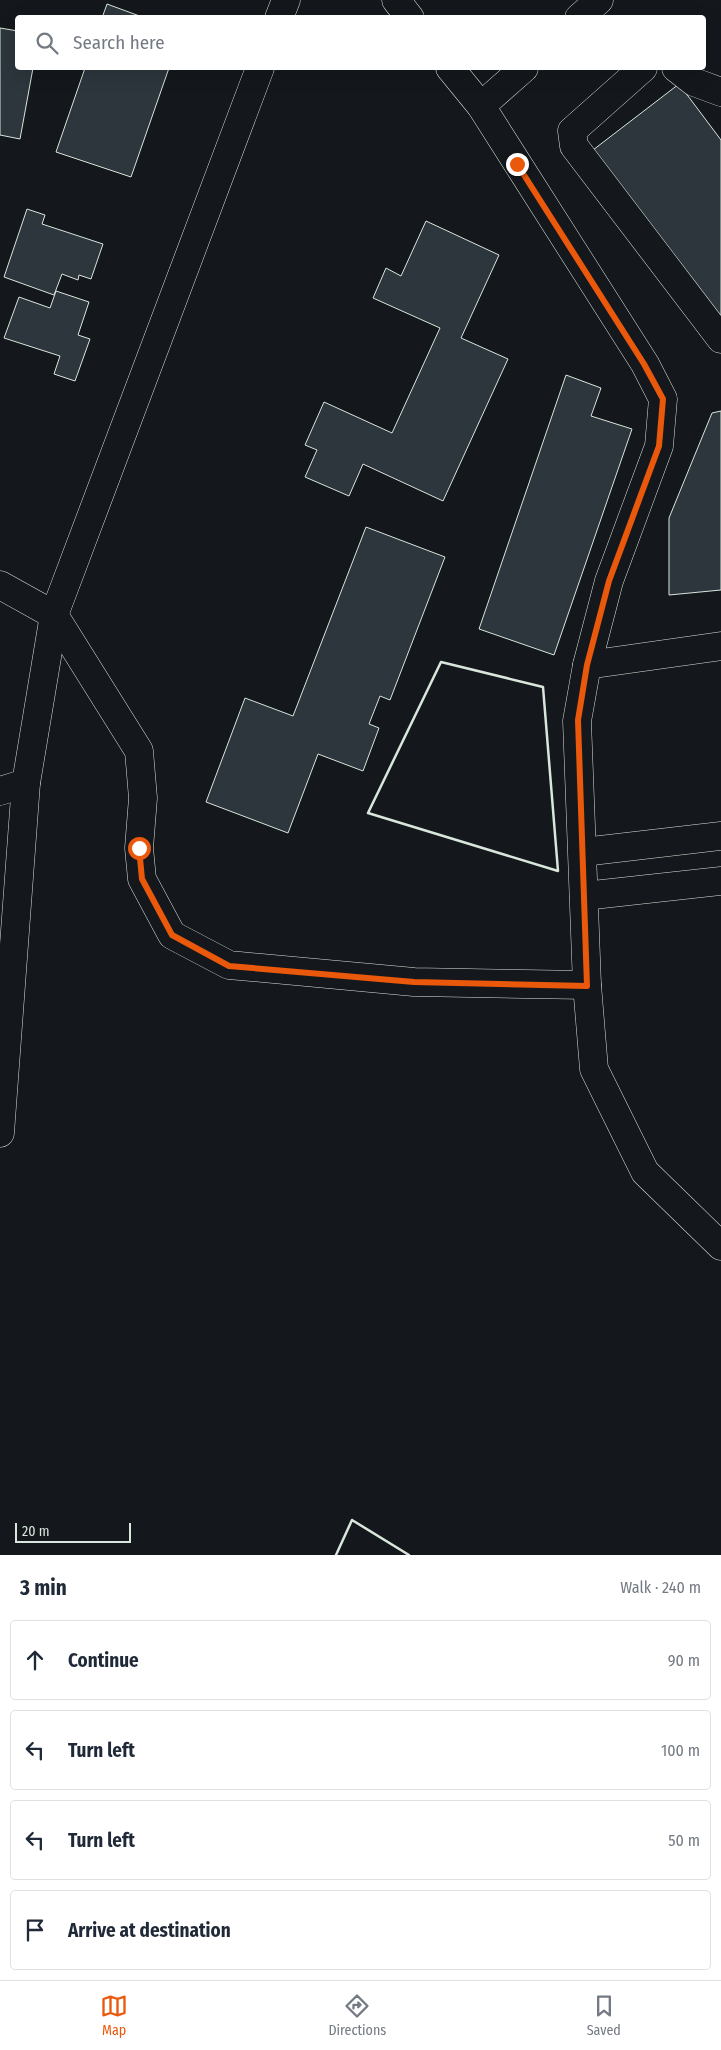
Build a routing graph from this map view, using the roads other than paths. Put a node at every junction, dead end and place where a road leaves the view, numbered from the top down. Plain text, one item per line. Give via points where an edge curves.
1 (286, 0) edge
2 (396, 0) edge
3 (599, 0) edge
4 (280, 15) edge
5 (408, 15) edge
6 (582, 15) edge
7 (259, 70) edge
8 (452, 70) edge
9 (522, 70) edge
10 (641, 70) edge
11 (679, 70) edge
12 (721, 92) edge
13 (481, 106) junction
14 (721, 338) edge
15 (0, 585) edge
16 (54, 615) junction
17 (721, 646) edge
18 (587, 665) junction
19 (26, 783) junction
20 (0, 791) edge
21 (721, 836) edge
22 (583, 852) junction
23 (721, 881) edge
24 (584, 896) junction
25 (587, 986) junction
26 (0, 1133) edge
27 (721, 1246) edge

1 - 4 street
2 - 5 street
3 - 6 street
7 - 16 street
8 - 13 street
9 - 13 street
10 - 14 street via 572,132 574,146
11 - 12 street via 694,82
13 - 18 street via 663,399 659,446 609,581
15 - 16 street
16 - 19 street
16 - 25 street via 139,751 143,798 139,848 142,879 172,935 229,966 414,982
17 - 18 street
18 - 22 street via 578,720
19 - 20 street
19 - 26 street
21 - 22 street
22 - 24 street
23 - 24 street
24 - 25 street
25 - 27 street via 594,1068 645,1172

